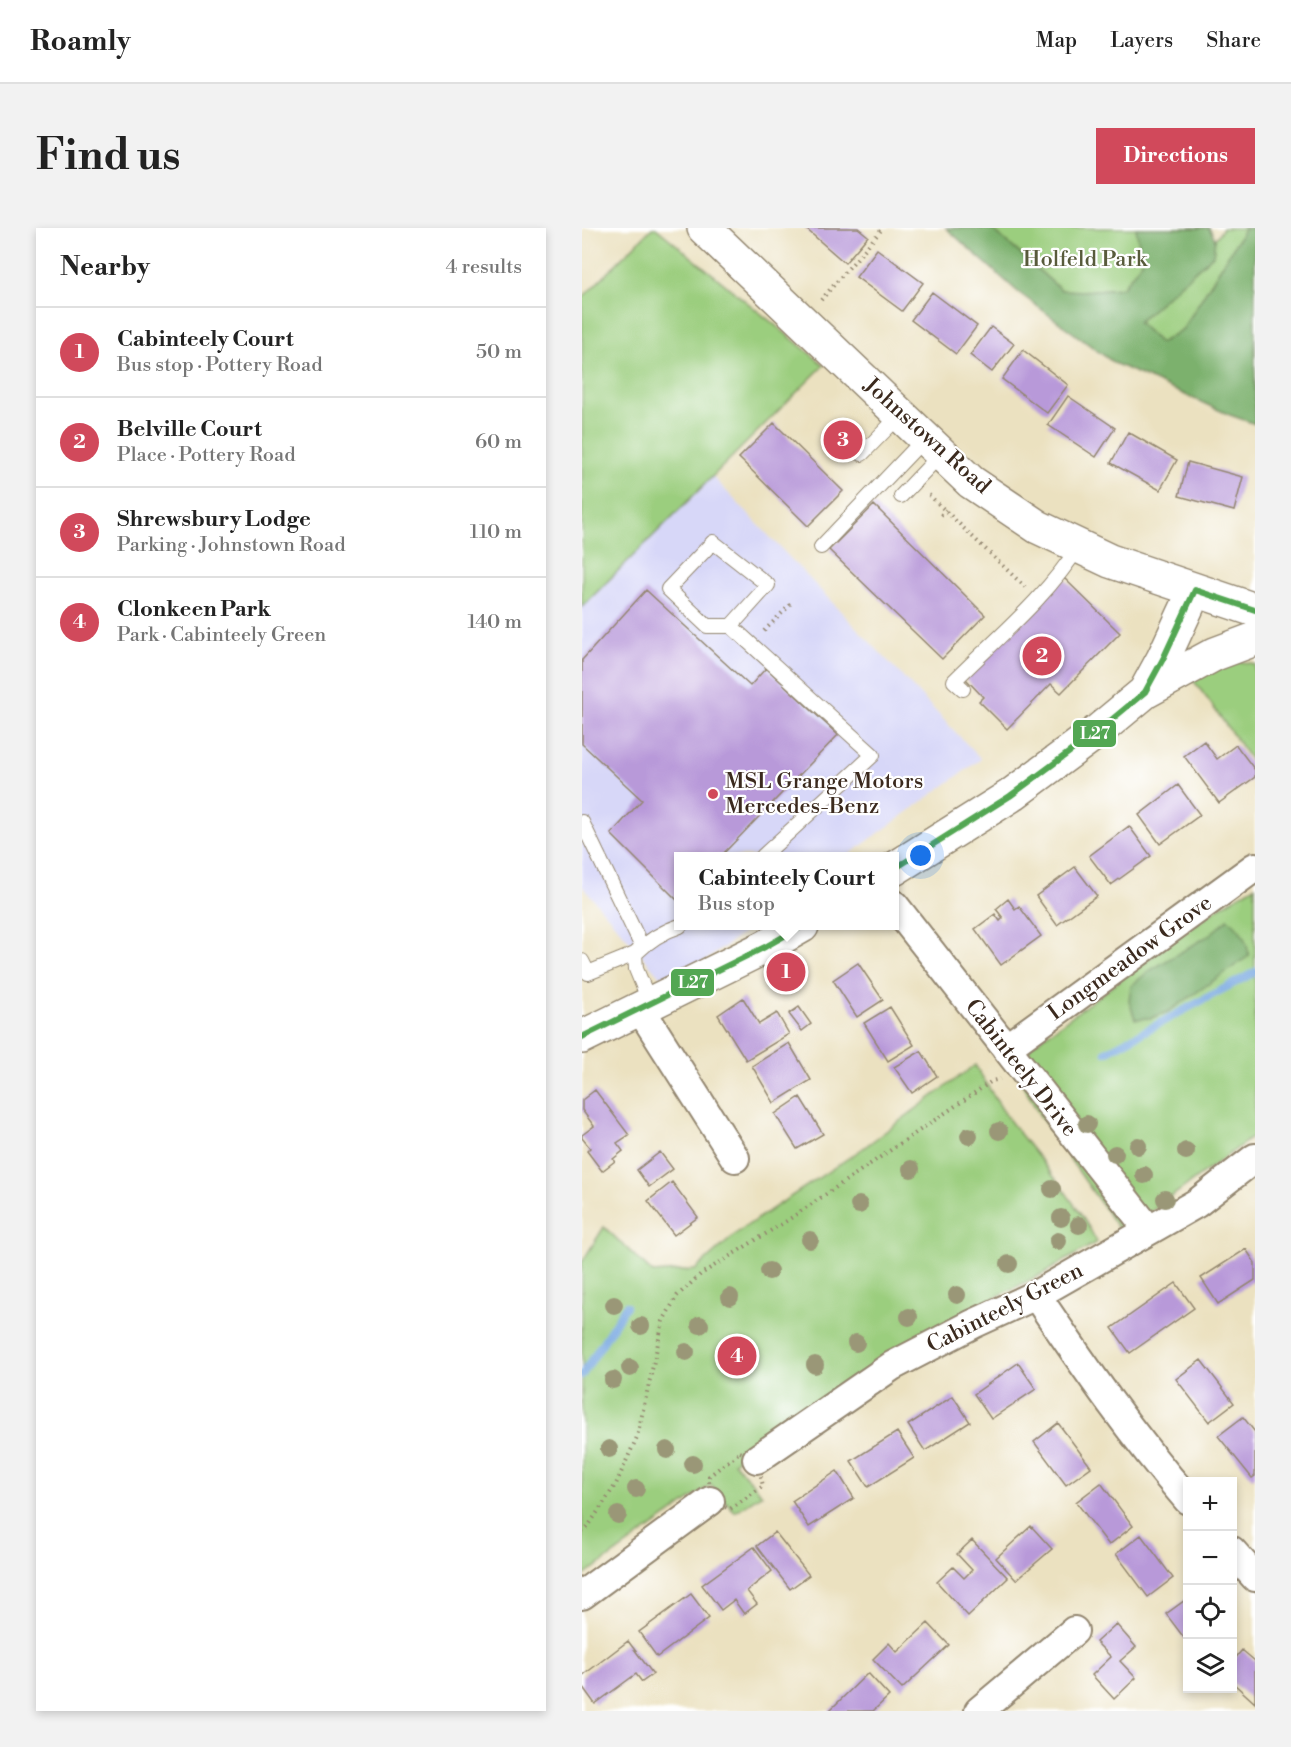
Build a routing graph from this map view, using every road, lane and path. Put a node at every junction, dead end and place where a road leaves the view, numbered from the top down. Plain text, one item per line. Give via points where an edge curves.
1 (704, 228) edge
2 (883, 228) edge
3 (803, 322) junction
4 (900, 415) junction
5 (933, 446) junction
6 (862, 454) dead end
7 (914, 482) junction
8 (901, 496) dead end
9 (946, 510) junction
10 (941, 515) dead end
11 (1079, 546) junction
12 (821, 547) dead end
13 (1195, 590) junction
14 (1037, 598) junction
15 (793, 602) dead end
16 (1255, 610) edge
17 (731, 626) junction
18 (1255, 639) edge
19 (751, 644) junction
20 (963, 688) dead end
21 (1145, 692) junction
22 (582, 822) edge
23 (767, 852) edge
24 (899, 866) edge
25 (1255, 867) edge
26 (899, 911) edge
27 (674, 928) edge
28 (795, 930) edge
29 (639, 951) junction
30 (582, 961) edge
31 (646, 1008) junction
32 (582, 1037) edge
33 (1013, 1057) junction
34 (735, 1158) dead end
35 (1255, 1158) edge
36 (1149, 1230) junction
37 (1036, 1295) junction
38 (757, 1459) junction
39 (1183, 1494) edge
40 (710, 1501) junction
41 (582, 1532) edge
42 (1237, 1556) edge
43 (1255, 1577) edge
44 (582, 1595) edge
45 (1074, 1631) dead end
46 (979, 1711) edge

1 - 3 street, Johnstown Road
2 - 3 path
3 - 4 street, Johnstown Road
4 - 5 street, Johnstown Road
4 - 6 lane
5 - 7 lane
5 - 11 street, Johnstown Road via 971,482 1038,527
5 - 12 lane via 897,466
7 - 8 lane
7 - 9 path
9 - 10 path
9 - 14 path
11 - 13 street, Johnstown Road via 1110,561
11 - 14 lane
13 - 16 street, Johnstown Road
13 - 21 street
14 - 20 lane via 954,681
15 - 19 path
17 - 17 lane via 768,585 713,542 668,590 707,626
17 - 19 lane
18 - 21 street via 1215,654
19 - 23 lane via 873,754
21 - 24 street via 1010,796
22 - 29 lane
25 - 33 street, Longmeadow Grove
26 - 33 street, Cabinteely Drive
27 - 29 lane
28 - 31 street
29 - 30 lane via 588,974
29 - 31 lane via 636,969
31 - 32 street
31 - 34 street
33 - 36 street, Cabinteely Drive
33 - 41 path via 1005,1078 992,1081 788,1220 701,1274 677,1296 663,1321 637,1437 616,1485
35 - 36 street, Cabinteely Green via 1197,1203
36 - 37 street, Cabinteely Green
37 - 38 street, Cabinteely Green via 892,1366
37 - 39 street via 1096,1383
38 - 40 path via 740,1452 709,1476
38 - 40 path via 763,1486 730,1509
40 - 44 street
42 - 43 street
45 - 46 street

